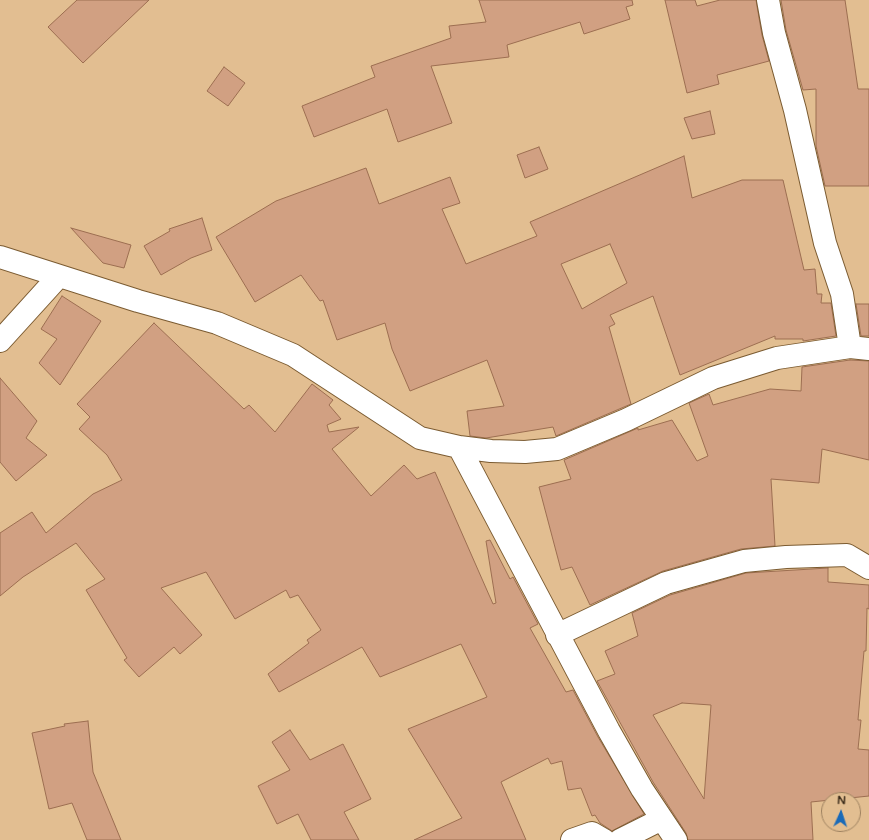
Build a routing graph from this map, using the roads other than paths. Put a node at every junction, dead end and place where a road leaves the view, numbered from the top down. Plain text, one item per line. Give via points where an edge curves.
1 (768, 0) edge
2 (0, 256) edge
3 (60, 276) junction
4 (0, 341) edge
5 (859, 348) edge
6 (459, 447) junction
7 (869, 568) edge
8 (557, 635) junction
9 (662, 819) junction
10 (572, 840) edge
11 (604, 840) edge
12 (620, 840) edge
13 (676, 840) edge

1 - 5 street via 825,243
2 - 3 street
3 - 4 street
3 - 6 street via 217,323 293,356 420,438
5 - 6 street via 776,358 713,378 626,420 557,448 525,452
6 - 8 street
7 - 8 street via 847,555 744,561 666,583
8 - 9 street via 642,789
9 - 12 street
9 - 13 street
10 - 11 street via 592,833

